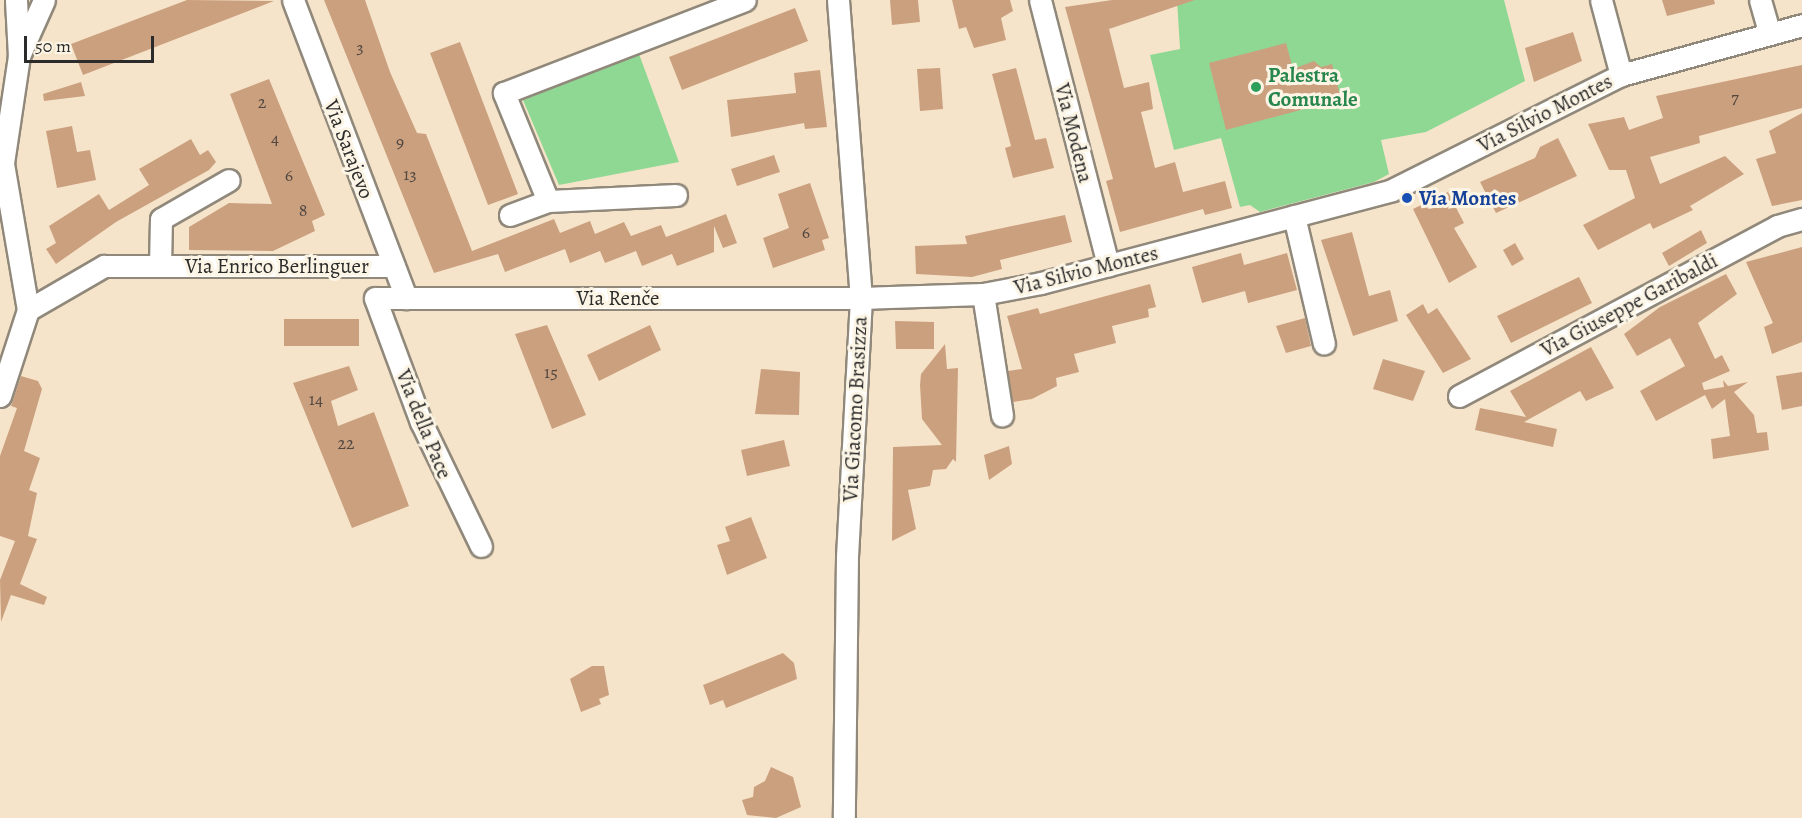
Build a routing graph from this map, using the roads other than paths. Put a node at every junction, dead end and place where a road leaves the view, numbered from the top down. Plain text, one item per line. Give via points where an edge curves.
1 (16, 0) edge
2 (44, 0) edge
3 (293, 0) edge
4 (745, 0) edge
5 (838, 0) edge
6 (1040, 0) edge
7 (1601, 0) edge
8 (1760, 0) edge
9 (1802, 25) edge
10 (1770, 34) junction
11 (19, 56) junction
12 (1621, 75) junction
13 (230, 180) dead end
14 (676, 195) dead end
15 (548, 201) junction
16 (510, 215) dead end
17 (1294, 216) junction
18 (1802, 219) edge
19 (1108, 265) junction
20 (160, 266) junction
21 (394, 266) junction
22 (983, 294) junction
23 (375, 298) joint
24 (406, 298) junction
25 (861, 298) junction
26 (28, 310) junction
27 (1324, 344) dead end
28 (0, 396) edge
29 (1459, 396) dead end
30 (1002, 416) dead end
31 (481, 546) dead end
32 (844, 818) edge

1 - 11 street
2 - 11 street
3 - 21 street, Via Sarajevo
4 - 15 street via 504,93
5 - 25 street, Via Giacomo Brasizza
6 - 19 street, Via Modena
7 - 12 street
8 - 10 street
9 - 10 street, Via Silvio Montes
10 - 12 street, Via Silvio Montes
11 - 26 street via 3,163
12 - 17 street, Via Silvio Montes via 1392,190
13 - 20 street, Via Enrico Berlinguer via 161,219
14 - 15 street
15 - 16 street
17 - 19 street, Via Silvio Montes
17 - 27 street
18 - 29 street, Via Giuseppe Garibaldi via 1777,226
19 - 22 street, Via Silvio Montes
20 - 21 street, Via Enrico Berlinguer
20 - 26 street, Via Enrico Berlinguer via 104,266
21 - 24 street, Via Sarajevo
22 - 25 street, Via Silvio Montes
22 - 30 street
23 - 24 street, Via Renče
23 - 31 street, Via della Pace via 421,422
24 - 25 street, Via Renče
25 - 32 street, Via Giacomo Brasizza via 847,557
26 - 28 street

